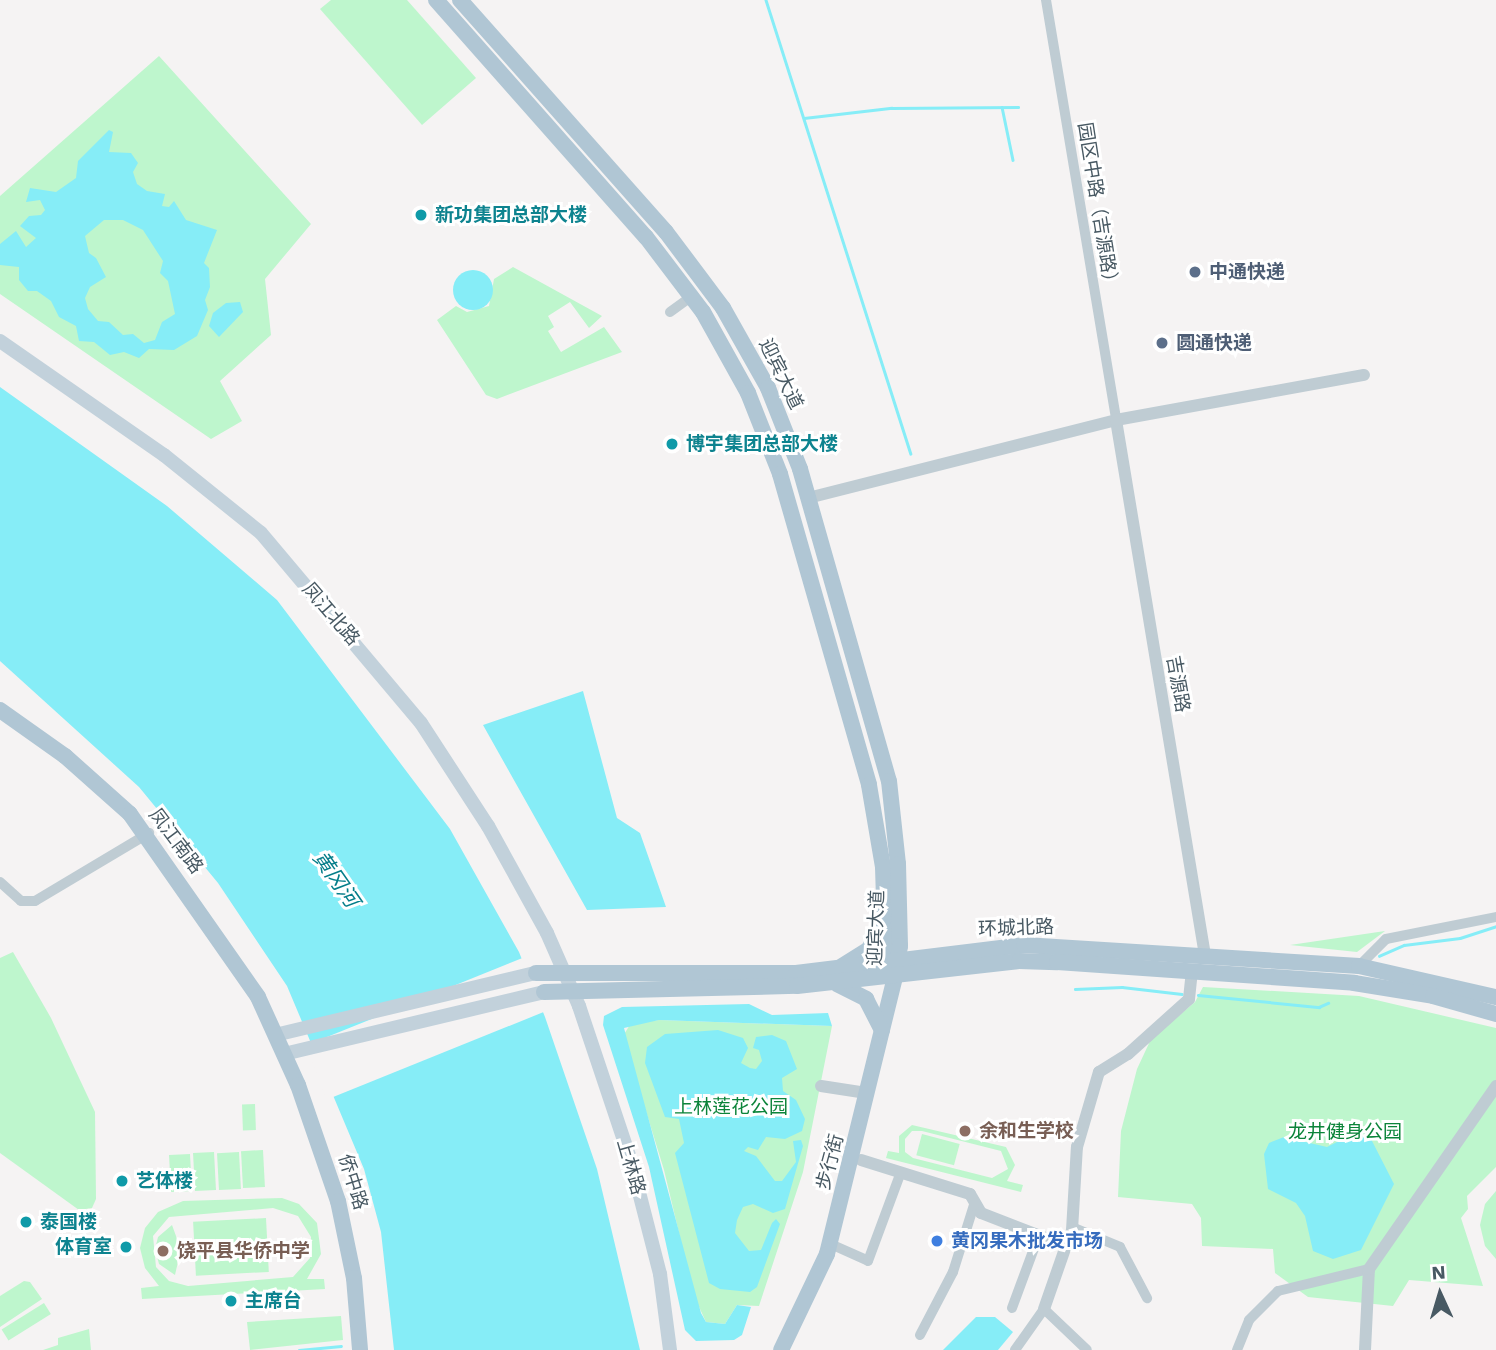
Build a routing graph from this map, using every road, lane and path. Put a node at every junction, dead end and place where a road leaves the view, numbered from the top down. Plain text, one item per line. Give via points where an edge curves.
1 (436, 0) edge
2 (460, 0) edge
3 (1046, 0) edge
4 (666, 232) junction
5 (652, 244) junction
6 (693, 295) dead end
7 (670, 312) dead end
8 (738, 334) junction
9 (0, 341) edge
10 (720, 343) junction
11 (1364, 375) dead end
12 (1116, 419) junction
13 (783, 428) junction
14 (765, 435) junction
15 (808, 498) junction
16 (819, 537) junction
17 (799, 543) junction
18 (0, 710) edge
19 (151, 831) dead end
20 (0, 882) edge
21 (885, 907) junction
22 (1496, 917) edge
23 (1196, 960) junction
24 (1359, 966) junction
25 (891, 971) junction
26 (536, 973) joint
27 (565, 973) junction
28 (831, 976) junction
29 (572, 990) junction
30 (544, 992) joint
31 (1496, 997) edge
32 (1496, 1014) edge
33 (882, 1033) junction
34 (275, 1035) junction
35 (284, 1054) junction
36 (821, 1086) dead end
37 (1496, 1086) edge
38 (866, 1093) dead end
39 (861, 1160) dead end
40 (901, 1172) junction
41 (975, 1202) junction
42 (1072, 1227) junction
43 (1039, 1236) junction
44 (835, 1246) dead end
45 (1066, 1246) junction
46 (1369, 1269) junction
47 (1147, 1298) dead end
48 (1012, 1308) dead end
49 (1044, 1308) junction
50 (920, 1335) dead end
51 (360, 1350) edge
52 (670, 1350) edge
53 (781, 1350) edge
54 (1015, 1350) edge
55 (1087, 1350) edge
56 (1237, 1350) edge
57 (1365, 1350) edge

1 - 5 main road, 迎宾大道
2 - 4 main road, 迎宾大道
3 - 12 street, 园区中路（吉源路）
4 - 5 main road
4 - 8 main road, 迎宾大道
5 - 10 main road, 迎宾大道 via 703,312
6 - 7 street
8 - 10 main road
8 - 13 main road, 迎宾大道
9 - 27 main road, 凤江北路 via 164,455 261,533 421,723 488,826
10 - 14 main road, 迎宾大道
11 - 12 street
12 - 15 street
12 - 23 street, 吉源路
13 - 14 main road
13 - 15 main road, 迎宾大道
14 - 17 main road, 迎宾大道
15 - 16 main road, 迎宾大道
16 - 17 main road
16 - 25 main road, 迎宾大道 via 889,781 900,946
17 - 21 main road, 迎宾大道 via 869,785
18 - 34 main road, 凤江南路 via 65,756 130,814 258,997
19 - 20 street via 35,901 21,901
21 - 25 main road, 迎宾大道
21 - 28 main road via 869,949
22 - 24 street via 1386,939
23 - 24 main road, 环城北路
23 - 25 main road, 环城北路 via 1019,961
23 - 32 main road, 环城北路 via 1433,996
23 - 42 street via 1189,999 1128,1054 1099,1072 1077,1147
24 - 31 main road, 环城北路
25 - 28 main road, 环城北路
25 - 33 main road, 步行街
26 - 27 main road, 环城北路
26 - 34 main road
27 - 28 main road, 环城北路
27 - 29 main road, 凤江北路
28 - 29 main road, 环城北路
28 - 33 main road via 866,999
29 - 30 main road, 环城北路
29 - 52 main road, 上林路 via 631,1161 660,1274
30 - 35 main road
33 - 53 main road, 步行街 via 827,1254
34 - 35 main road, 侨中路
35 - 51 main road, 侨中路 via 338,1201 351,1256
36 - 38 street
37 - 46 street
39 - 40 street
40 - 41 street via 970,1194
40 - 44 street via 868,1261
41 - 43 street via 982,1213
41 - 50 street via 953,1272
42 - 45 street
42 - 47 street via 1120,1248
43 - 45 street
43 - 48 street
45 - 49 street
46 - 56 street via 1278,1291 1249,1321
46 - 57 street
49 - 54 street
49 - 55 street

